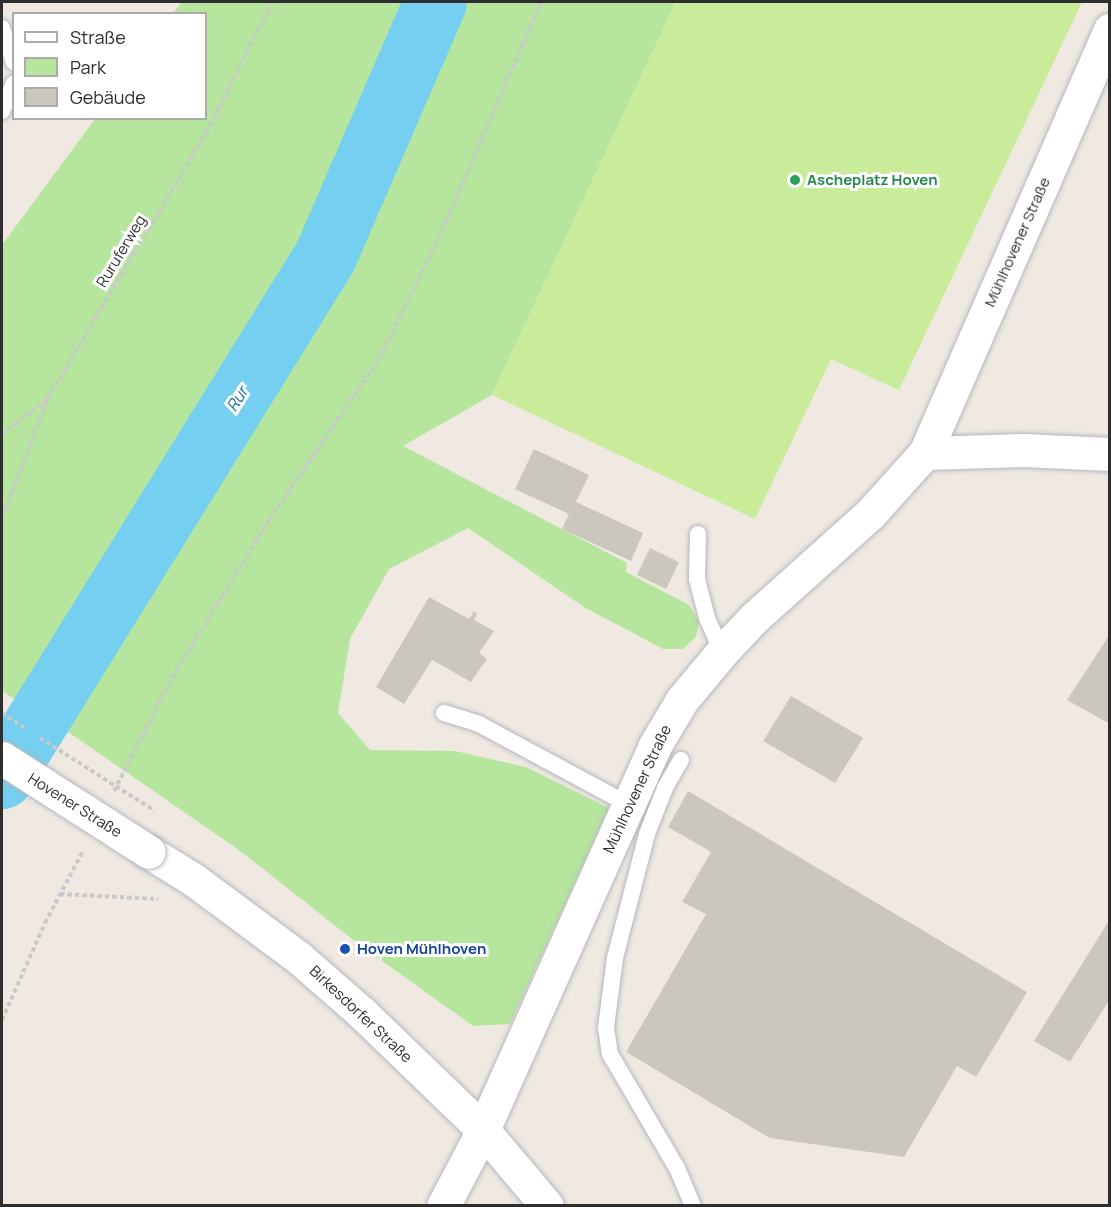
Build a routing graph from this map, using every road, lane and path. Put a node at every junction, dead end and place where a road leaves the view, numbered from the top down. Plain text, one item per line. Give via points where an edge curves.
1 (272, 2) edge
2 (541, 2) edge
3 (2, 28) edge
4 (1110, 30) edge
5 (12, 56) edge
6 (12, 88) edge
7 (2, 111) edge
8 (48, 398) junction
9 (2, 434) edge
10 (925, 453) junction
11 (1110, 454) edge
12 (2, 518) edge
13 (698, 534) dead end
14 (722, 652) junction
15 (2, 713) edge
16 (444, 713) dead end
17 (2, 758) edge
18 (681, 760) dead end
19 (110, 798) dead end
20 (155, 811) dead end
21 (640, 811) junction
22 (88, 841) dead end
23 (149, 852) joint
24 (60, 894) junction
25 (147, 900) dead end
26 (2, 1020) edge
27 (483, 1130) junction
28 (443, 1206) edge
29 (547, 1206) edge
30 (693, 1206) edge

1 - 8 path, Ruruferweg via 206,133
2 - 19 path via 450,213 383,353 270,519 176,671
3 - 5 lane
4 - 10 street, Mühlhovener Straße
6 - 7 lane
8 - 9 path
8 - 12 path, Ruruferweg
10 - 11 street via 1023,450
10 - 14 street, Mühlhovener Straße via 870,514 754,618
13 - 14 lane via 697,579 707,618
14 - 21 street, Mühlhovener Straße via 682,700 654,747
15 - 20 path, bridge
16 - 21 lane via 479,724
17 - 23 street, Hovener Straße, bridge
18 - 21 lane
21 - 27 street, Mühlhovener Straße
21 - 30 lane via 606,1027 610,1054 676,1168
22 - 24 path
23 - 27 street, Birkesdorfer Straße via 299,957
24 - 25 path
24 - 26 path
27 - 28 street, Mühlhovener Straße
27 - 29 street, Birkesdorfer Straße

